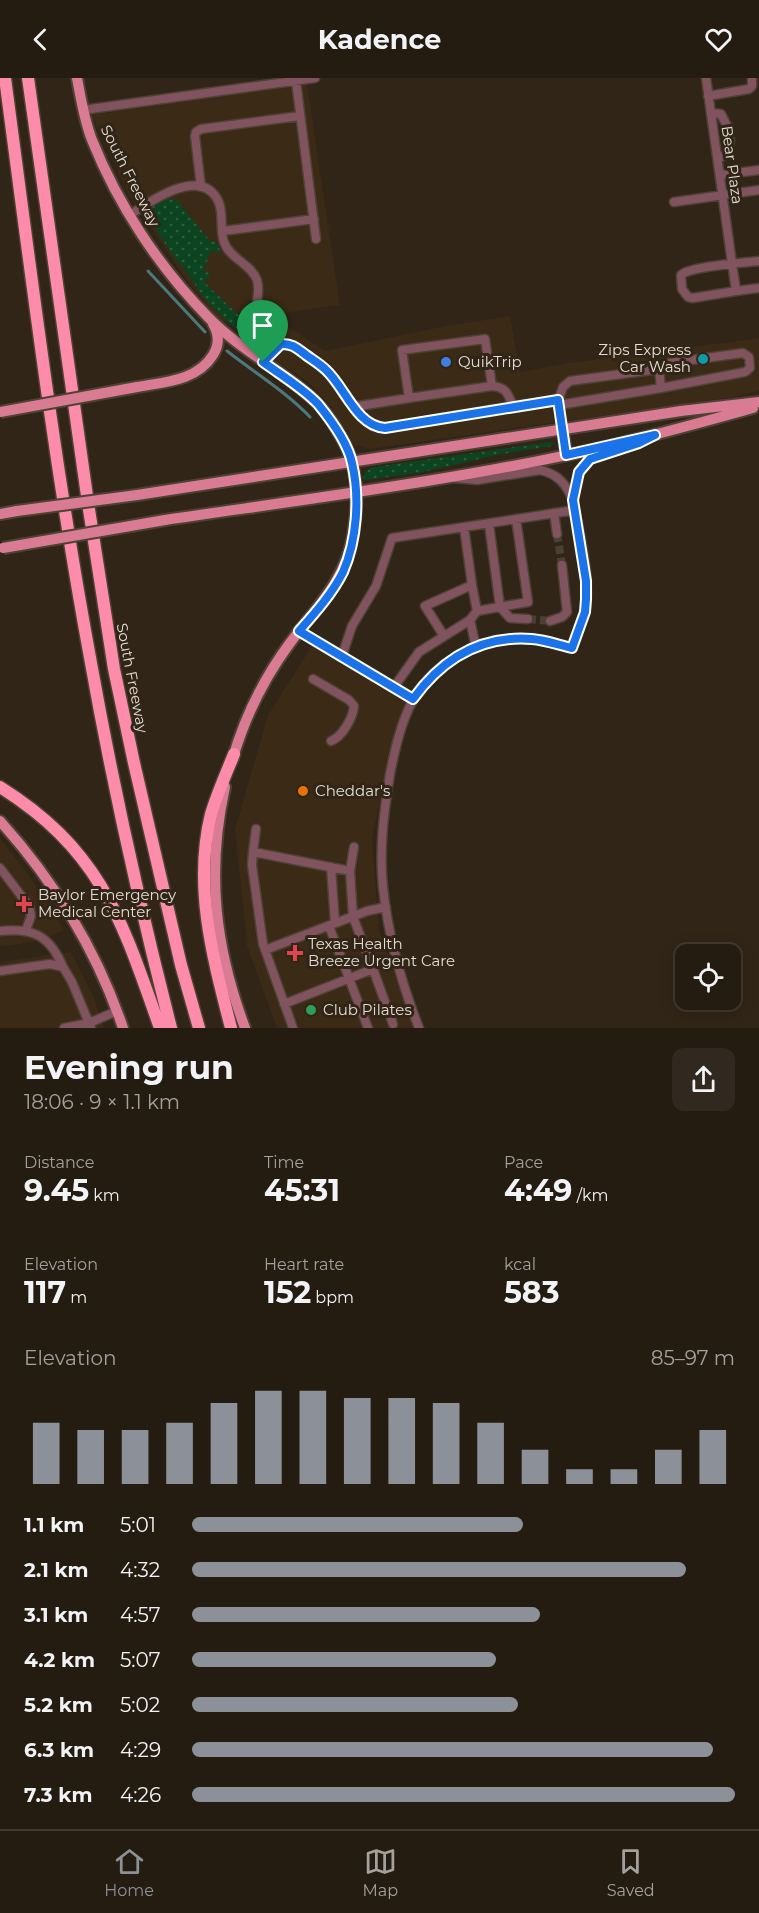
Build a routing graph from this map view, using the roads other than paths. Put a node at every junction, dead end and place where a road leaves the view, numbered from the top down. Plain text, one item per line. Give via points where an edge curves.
1 (5, 78) edge
2 (28, 78) edge
3 (77, 78) edge
4 (315, 78) edge
5 (706, 78) edge
6 (752, 78) edge
7 (296, 81) junction
8 (708, 96) junction
9 (83, 110) junction
10 (711, 112) junction
11 (300, 116) junction
12 (728, 128) dead end
13 (730, 140) dead end
14 (718, 159) junction
15 (759, 170) edge
16 (720, 175) junction
17 (201, 188) junction
18 (759, 190) edge
19 (723, 195) junction
20 (674, 202) dead end
21 (130, 214) junction
22 (314, 219) junction
23 (223, 231) junction
24 (316, 238) dead end
25 (732, 260) junction
26 (759, 261) edge
27 (759, 288) edge
28 (736, 291) junction
29 (258, 316) dead end
30 (209, 318) junction
31 (263, 362) junction
32 (659, 369) junction
33 (492, 386) junction
34 (661, 388) junction
35 (409, 398) junction
36 (558, 403) junction
37 (759, 404) edge
38 (513, 406) junction
39 (353, 407) junction
40 (0, 412) edge
41 (562, 431) junction
42 (655, 435) junction
43 (566, 455) junction
44 (352, 462) junction
45 (449, 476) junction
46 (355, 492) junction
47 (573, 500) junction
48 (575, 510) junction
49 (554, 513) junction
50 (0, 514) edge
51 (516, 519) junction
52 (489, 524) junction
53 (464, 527) junction
54 (557, 534) tunnel mouth
55 (2, 548) edge
56 (562, 565) tunnel mouth
57 (472, 585) junction
58 (500, 607) junction
59 (477, 611) junction
60 (528, 619) tunnel mouth
61 (470, 620) junction
62 (549, 621) dead end
63 (299, 631) junction
64 (444, 636) junction
65 (476, 647) junction
66 (342, 656) junction
67 (313, 679) dead end
68 (394, 687) junction
69 (413, 699) junction
70 (331, 741) dead end
71 (234, 754) junction
72 (0, 787) edge
73 (0, 821) edge
74 (256, 829) dead end
75 (354, 846) dead end
76 (253, 852) junction
77 (331, 867) junction
78 (0, 868) edge
79 (350, 871) junction
80 (386, 907) junction
81 (353, 916) junction
82 (332, 924) junction
83 (26, 930) junction
84 (0, 932) edge
85 (265, 950) junction
86 (63, 967) junction
87 (373, 969) junction
88 (0, 971) edge
89 (349, 979) junction
90 (284, 1004) junction
91 (117, 1011) junction
92 (393, 1024) dead end
93 (90, 1025) edge
94 (64, 1028) edge
95 (123, 1028) edge
96 (160, 1028) edge
97 (171, 1028) edge
98 (199, 1028) edge
99 (231, 1028) edge
100 (245, 1028) edge
101 (292, 1028) edge
102 (368, 1028) edge
103 (419, 1028) edge

1 - 97 highway via 64,507 90,662 126,846
2 - 98 highway, South Freeway via 114,669 181,965
3 - 9 main road, South Freeway
4 - 7 street
5 - 8 street, Bear Plaza
6 - 8 street via 749,89
7 - 9 street
7 - 11 street
8 - 10 street, Bear Plaza
9 - 21 main road, South Freeway via 92,139
10 - 12 street via 721,114
10 - 14 street, Bear Plaza
11 - 17 street via 196,132
11 - 22 street
13 - 14 street via 730,150
14 - 16 street, Bear Plaza
15 - 16 street
16 - 19 street, Bear Plaza
17 - 21 street via 160,194
17 - 23 street via 216,197
18 - 19 street
19 - 20 street
19 - 25 street, Bear Plaza
21 - 30 main road, South Freeway via 176,281
22 - 23 street
22 - 24 street
23 - 29 street via 224,244 257,278
25 - 26 street
25 - 28 street, Bear Plaza
25 - 28 street via 688,271 680,279 688,297
27 - 28 street
30 - 31 main road, South Freeway
30 - 40 main road, bridge via 218,337 215,352 208,363 185,378
31 - 39 street via 281,344 294,346 327,370
31 - 44 main road, South Freeway via 316,402
32 - 34 street
32 - 34 street via 669,363 743,353 750,361 750,368 738,375
32 - 36 street via 570,381 563,387
33 - 35 street
33 - 35 street via 485,339 402,350
33 - 38 street via 507,391
34 - 36 street
35 - 39 street
36 - 38 street
36 - 41 street
37 - 41 main road via 681,411
37 - 42 main road
38 - 39 street via 385,428 372,426
41 - 43 main road
41 - 44 main road
42 - 43 main road
42 - 47 street via 590,459 579,472
43 - 45 main road
44 - 46 main road, South Freeway
44 - 50 main road, bridge
45 - 46 main road
45 - 47 street via 477,480 540,470 559,478
46 - 55 main road, bridge
46 - 63 main road, South Freeway via 353,538 343,572
47 - 48 street
48 - 49 street
48 - 65 street via 586,599 572,648 533,639 507,639
49 - 51 street
49 - 54 street
51 - 52 street
51 - 58 street via 528,602
52 - 53 street
52 - 58 street
53 - 57 street
53 - 66 street via 392,538 375,586 352,626
56 - 62 street via 567,612 562,618
57 - 59 street
57 - 64 street via 425,606
58 - 59 street
58 - 60 street via 510,618
59 - 61 street
61 - 64 street
61 - 65 street
63 - 66 street
63 - 71 main road, South Freeway via 262,689
64 - 68 street via 419,652
65 - 69 street via 441,667
66 - 68 street
67 - 70 street via 354,706 339,736
68 - 69 street
69 - 80 street via 404,720 386,799 381,852
71 - 99 highway via 211,816 204,876 210,941
71 - 100 main road, South Freeway via 217,828 214,897 221,950
72 - 96 highway via 38,812 78,852 98,879 124,929
73 - 91 main road via 52,885 96,962
74 - 76 street
75 - 79 street
76 - 77 street
76 - 85 street
77 - 79 street
77 - 82 street
78 - 83 street via 29,906 31,916
79 - 81 street
80 - 81 street
80 - 103 street via 403,985
81 - 82 street
81 - 87 street
82 - 85 street
82 - 89 street
83 - 84 street
83 - 86 street via 51,945
85 - 90 street
86 - 88 street via 50,964
86 - 93 street
87 - 89 street
87 - 92 street
89 - 90 street
89 - 102 street
90 - 101 street
91 - 93 street
91 - 95 main road
93 - 94 street

